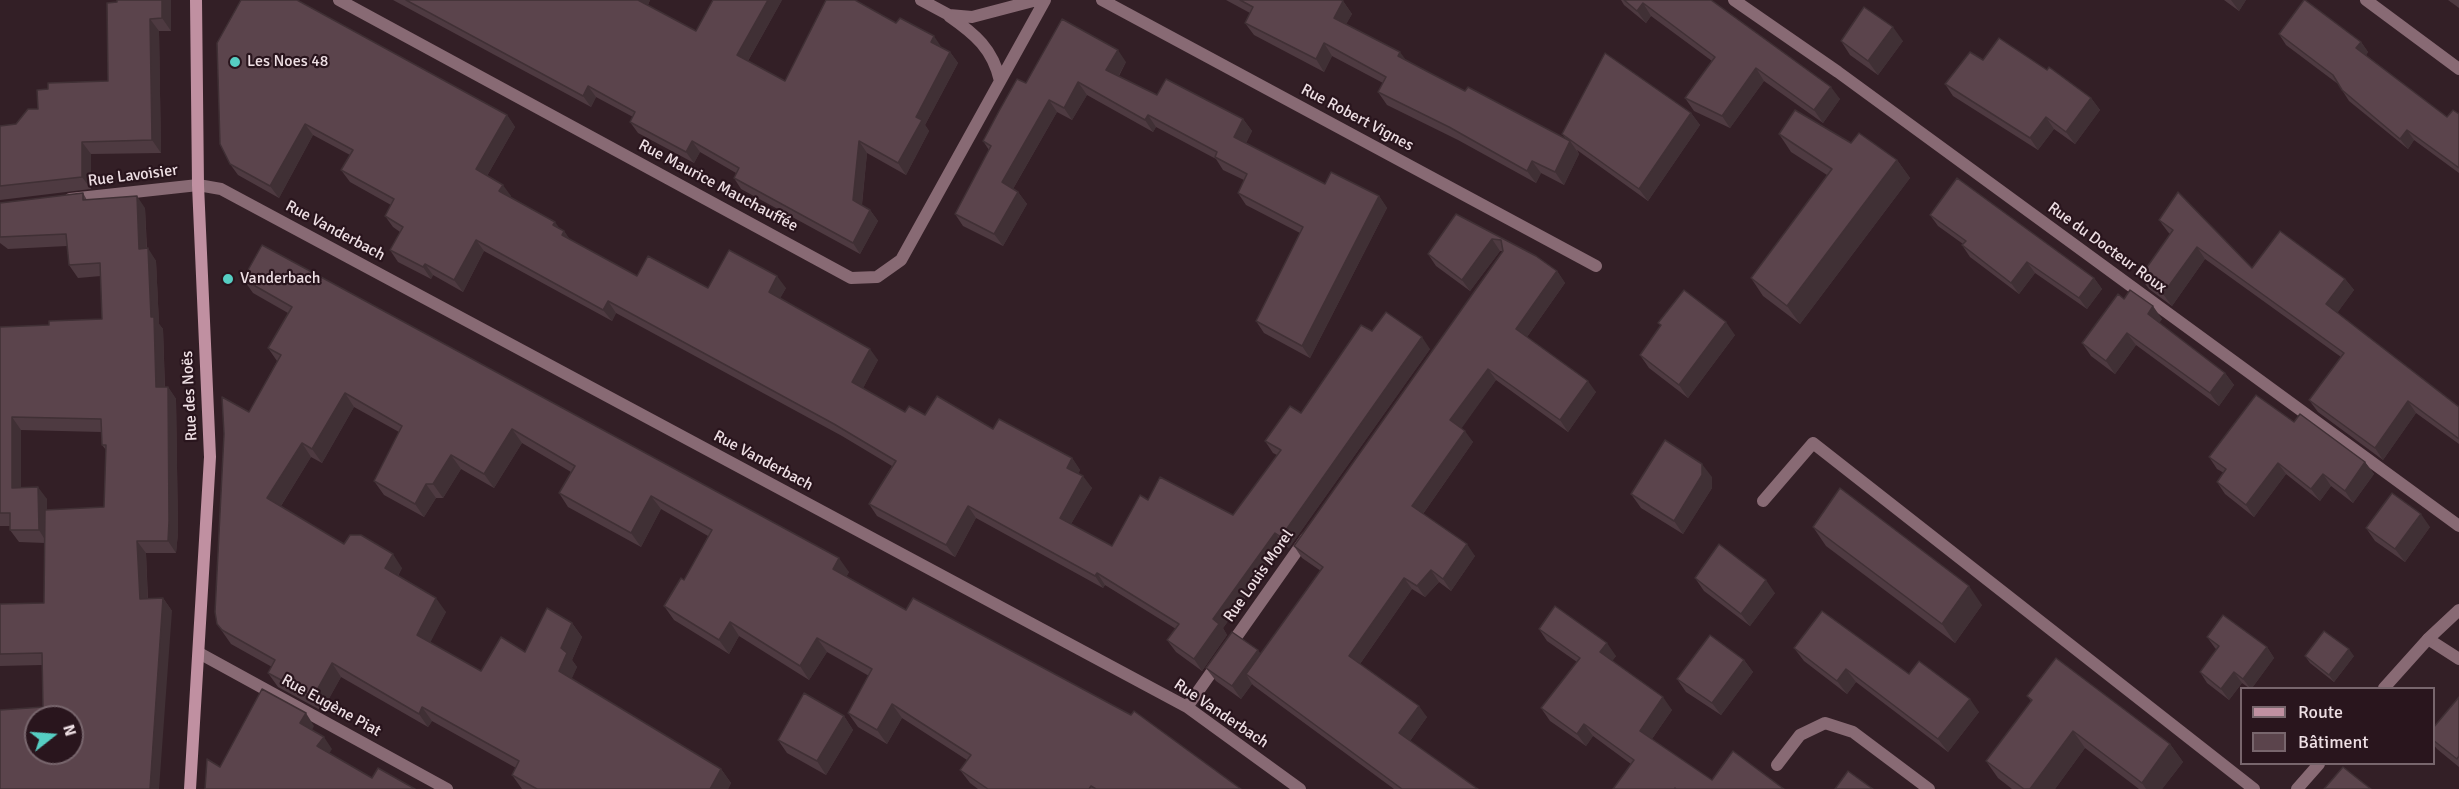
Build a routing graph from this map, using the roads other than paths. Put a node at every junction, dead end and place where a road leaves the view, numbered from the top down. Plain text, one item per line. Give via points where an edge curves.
1 (196, 0) edge
2 (339, 0) edge
3 (921, 0) edge
4 (1036, 0) edge
5 (1044, 0) edge
6 (1102, 0) edge
7 (1734, 0) edge
8 (2366, 0) edge
9 (949, 15) junction
10 (2459, 69) edge
11 (1000, 81) junction
12 (198, 185) junction
13 (58, 201) edge
14 (1596, 266) dead end
15 (1763, 501) dead end
16 (2459, 526) edge
17 (1312, 530) edge
18 (2459, 610) edge
19 (2428, 639) junction
20 (199, 653) junction
21 (2459, 659) edge
22 (2385, 687) edge
23 (1187, 707) junction
24 (1777, 765) dead end
25 (2318, 765) edge
26 (189, 789) edge
27 (447, 789) edge
28 (1300, 789) edge
29 (1929, 789) edge
30 (2254, 789) edge
31 (2297, 789) edge

1 - 12 street, Rue des Noës
2 - 11 street, Rue Maurice Mauchauffée via 851,278 877,277 901,260
3 - 9 street
4 - 9 street via 972,17
5 - 11 street, Rue Maurice Mauchauffée
6 - 14 street, Rue Robert Vignes
7 - 16 street, Rue du Docteur Roux
8 - 10 street
9 - 11 street via 988,48
12 - 13 street, Rue Lavoisier
12 - 20 street, Rue des Noës via 210,457
12 - 23 street, Rue Vanderbach via 221,189
15 - 30 street via 1813,443
17 - 23 street, Rue Louis Morel
18 - 19 street
19 - 21 street
19 - 22 street
20 - 26 street, Rue des Noës
20 - 27 street, Rue Eugène Piat
23 - 28 street, Rue Vanderbach
24 - 29 street via 1800,735 1825,723 1853,732
25 - 31 street

